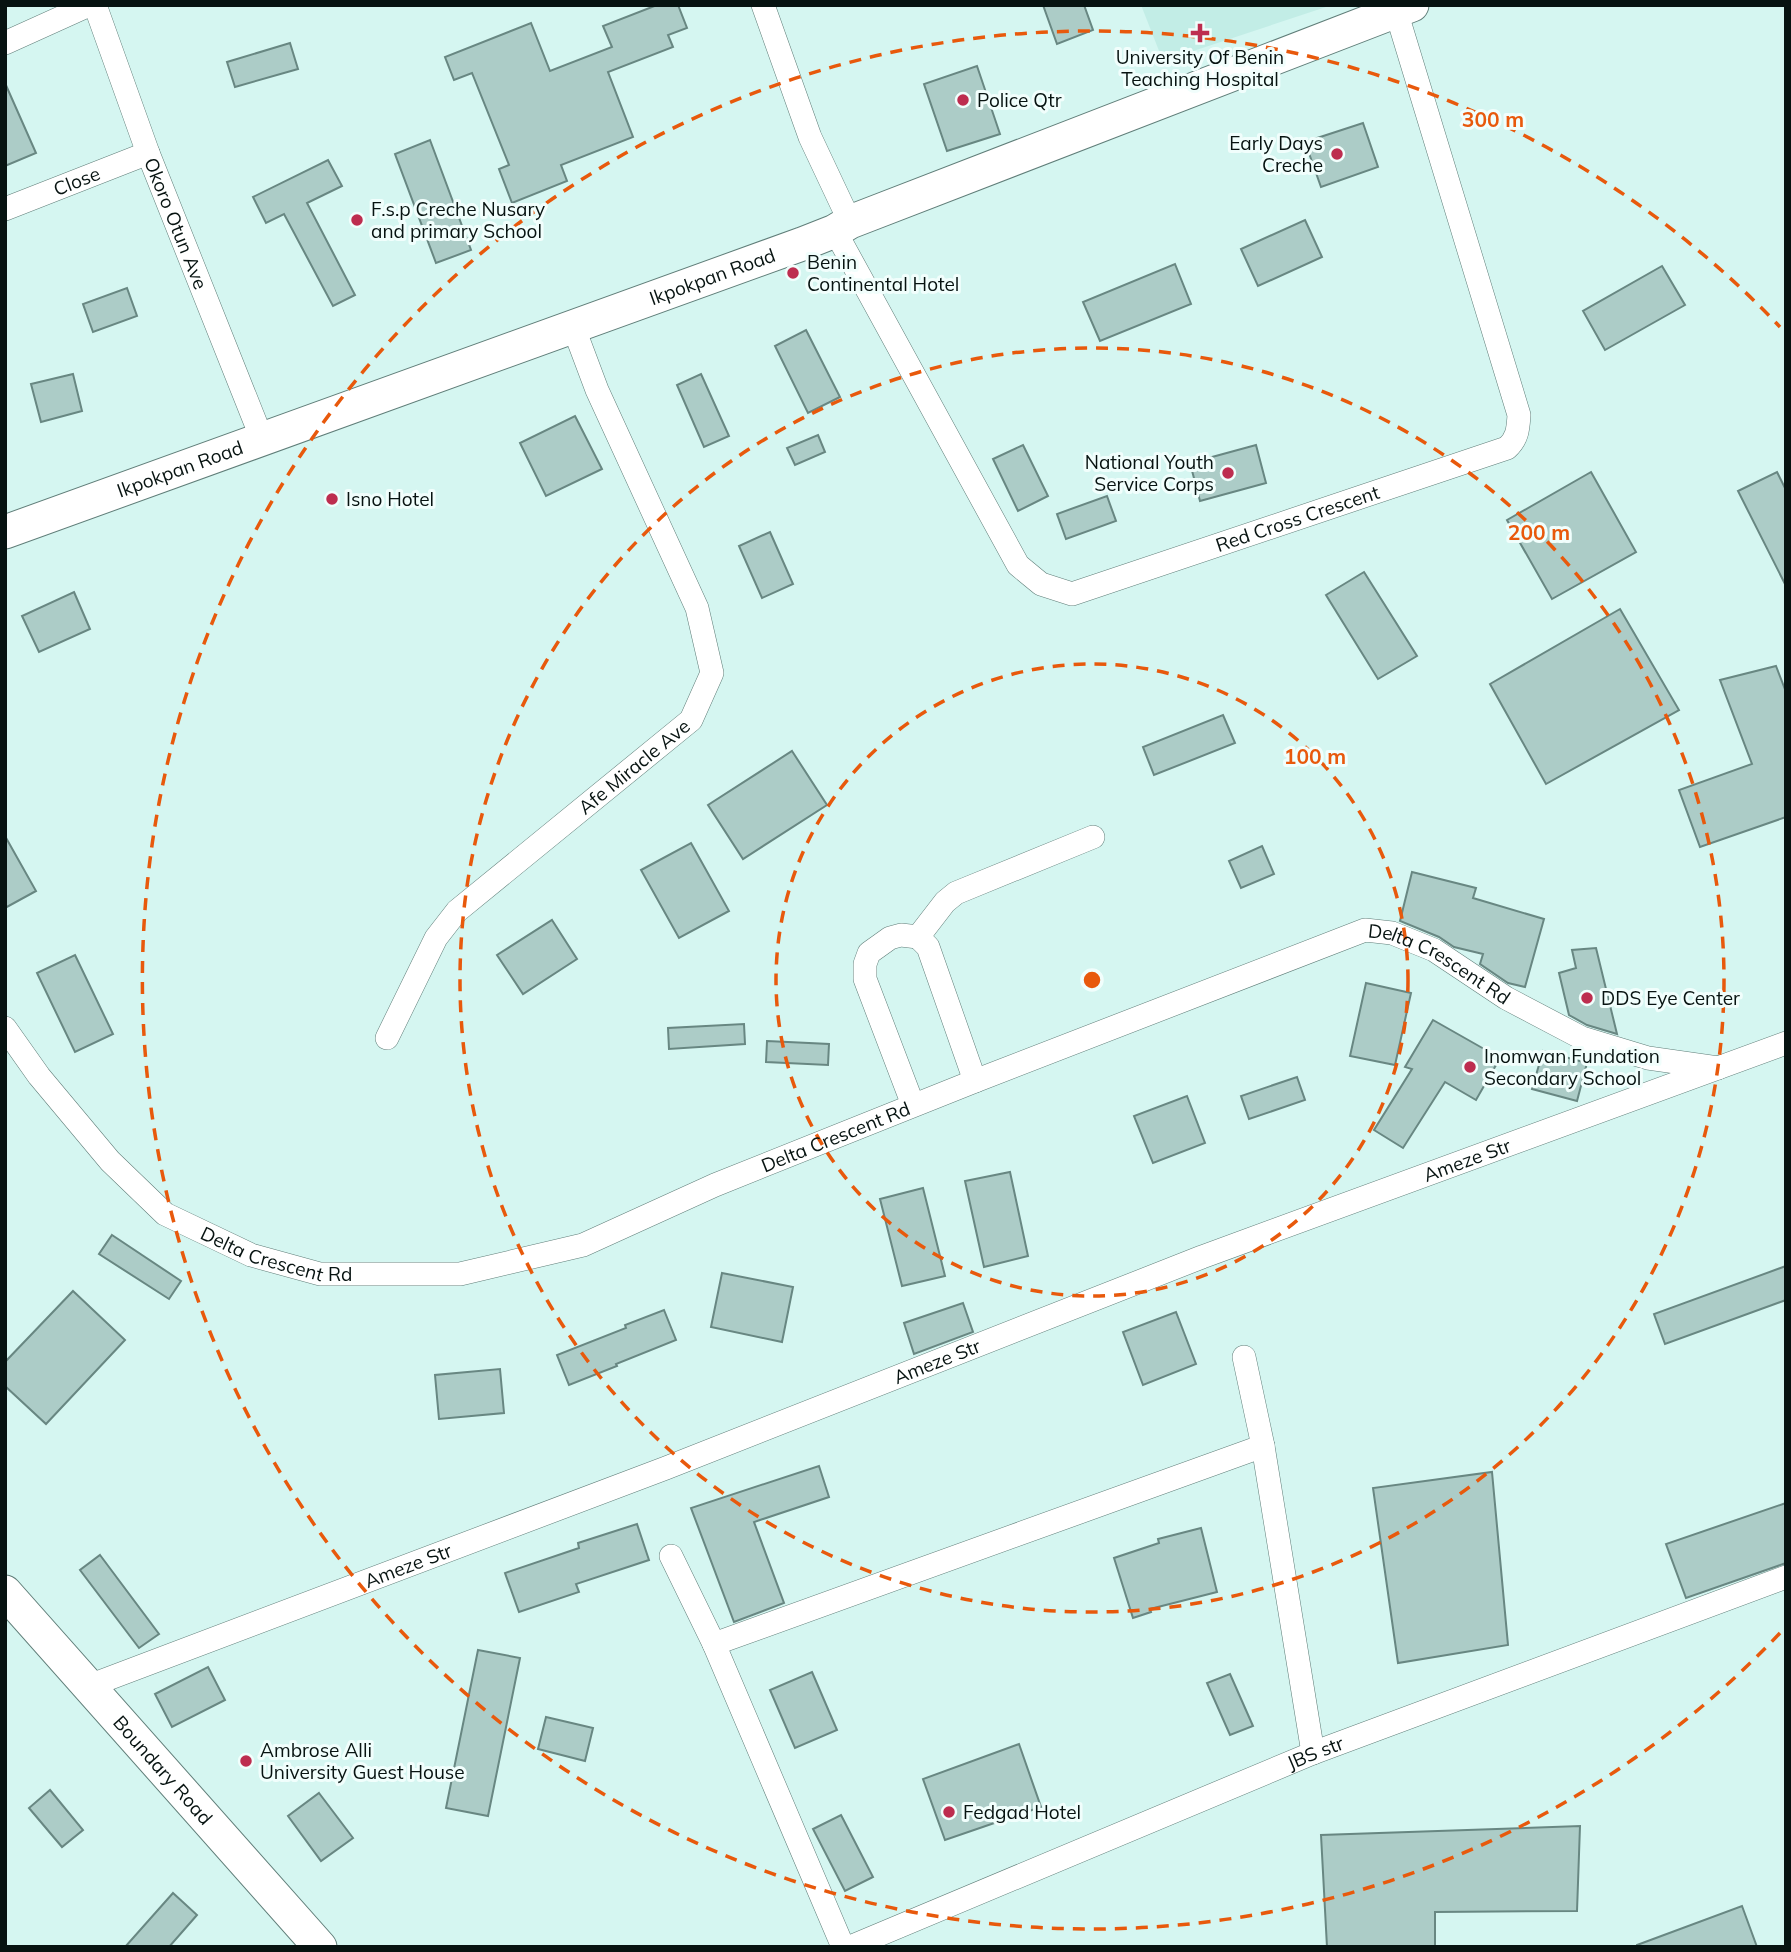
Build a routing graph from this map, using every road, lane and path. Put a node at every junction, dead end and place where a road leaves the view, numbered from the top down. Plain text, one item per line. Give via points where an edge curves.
1 (89, 5) edge
2 (95, 5) edge
3 (763, 5) edge
4 (1404, 8) edge
5 (5, 43) edge
6 (148, 153) junction
7 (5, 209) edge
8 (842, 227) junction
9 (573, 326) junction
10 (262, 439) junction
11 (5, 532) edge
12 (1093, 836) dead end
13 (923, 942) junction
14 (5, 1028) edge
15 (387, 1038) dead end
16 (1786, 1043) edge
17 (1718, 1068) junction
18 (975, 1081) junction
19 (913, 1105) junction
20 (1244, 1357) dead end
21 (1263, 1446) junction
22 (671, 1556) dead end
23 (1786, 1577) edge
24 (5, 1592) edge
25 (713, 1644) junction
26 (89, 1686) junction
27 (1313, 1753) junction
28 (320, 1947) edge
29 (843, 1947) edge
30 (850, 1947) edge

1 - 5 street
2 - 6 street, Okoro Otun Ave
3 - 8 street
4 - 8 street, Ikpokpan Road
4 - 8 street, Red Cross Crescent via 1519,415 1517,434 1507,448 1072,594 1041,584 1018,565
6 - 7 street, Close
6 - 10 street, Okoro Otun Ave
8 - 9 street, Ikpokpan Road
9 - 10 street, Ikpokpan Road
9 - 15 street, Afe Miracle Ave via 597,390 697,608 712,673 691,720 457,911 436,938
10 - 11 street, Ikpokpan Road
12 - 13 street via 956,892 945,902
13 - 18 street
13 - 19 street via 901,935 890,938 869,953 865,964 865,979
14 - 19 street, Delta Crescent Rd via 38,1076 110,1161 165,1214 251,1255 320,1274 460,1274 583,1245 715,1185
16 - 17 street, Ameze Str
17 - 18 street, Delta Crescent Rd via 1648,1058 1582,1038 1506,998 1434,950 1392,933 1365,930
17 - 26 street, Ameze Str via 1202,1257 666,1468
18 - 19 street, Delta Crescent Rd
20 - 21 street
21 - 25 street
21 - 27 street
22 - 25 street
23 - 27 street, JBS str
24 - 26 street, Boundary Road
25 - 29 street
26 - 28 street, Boundary Road
27 - 30 street, JBS str

